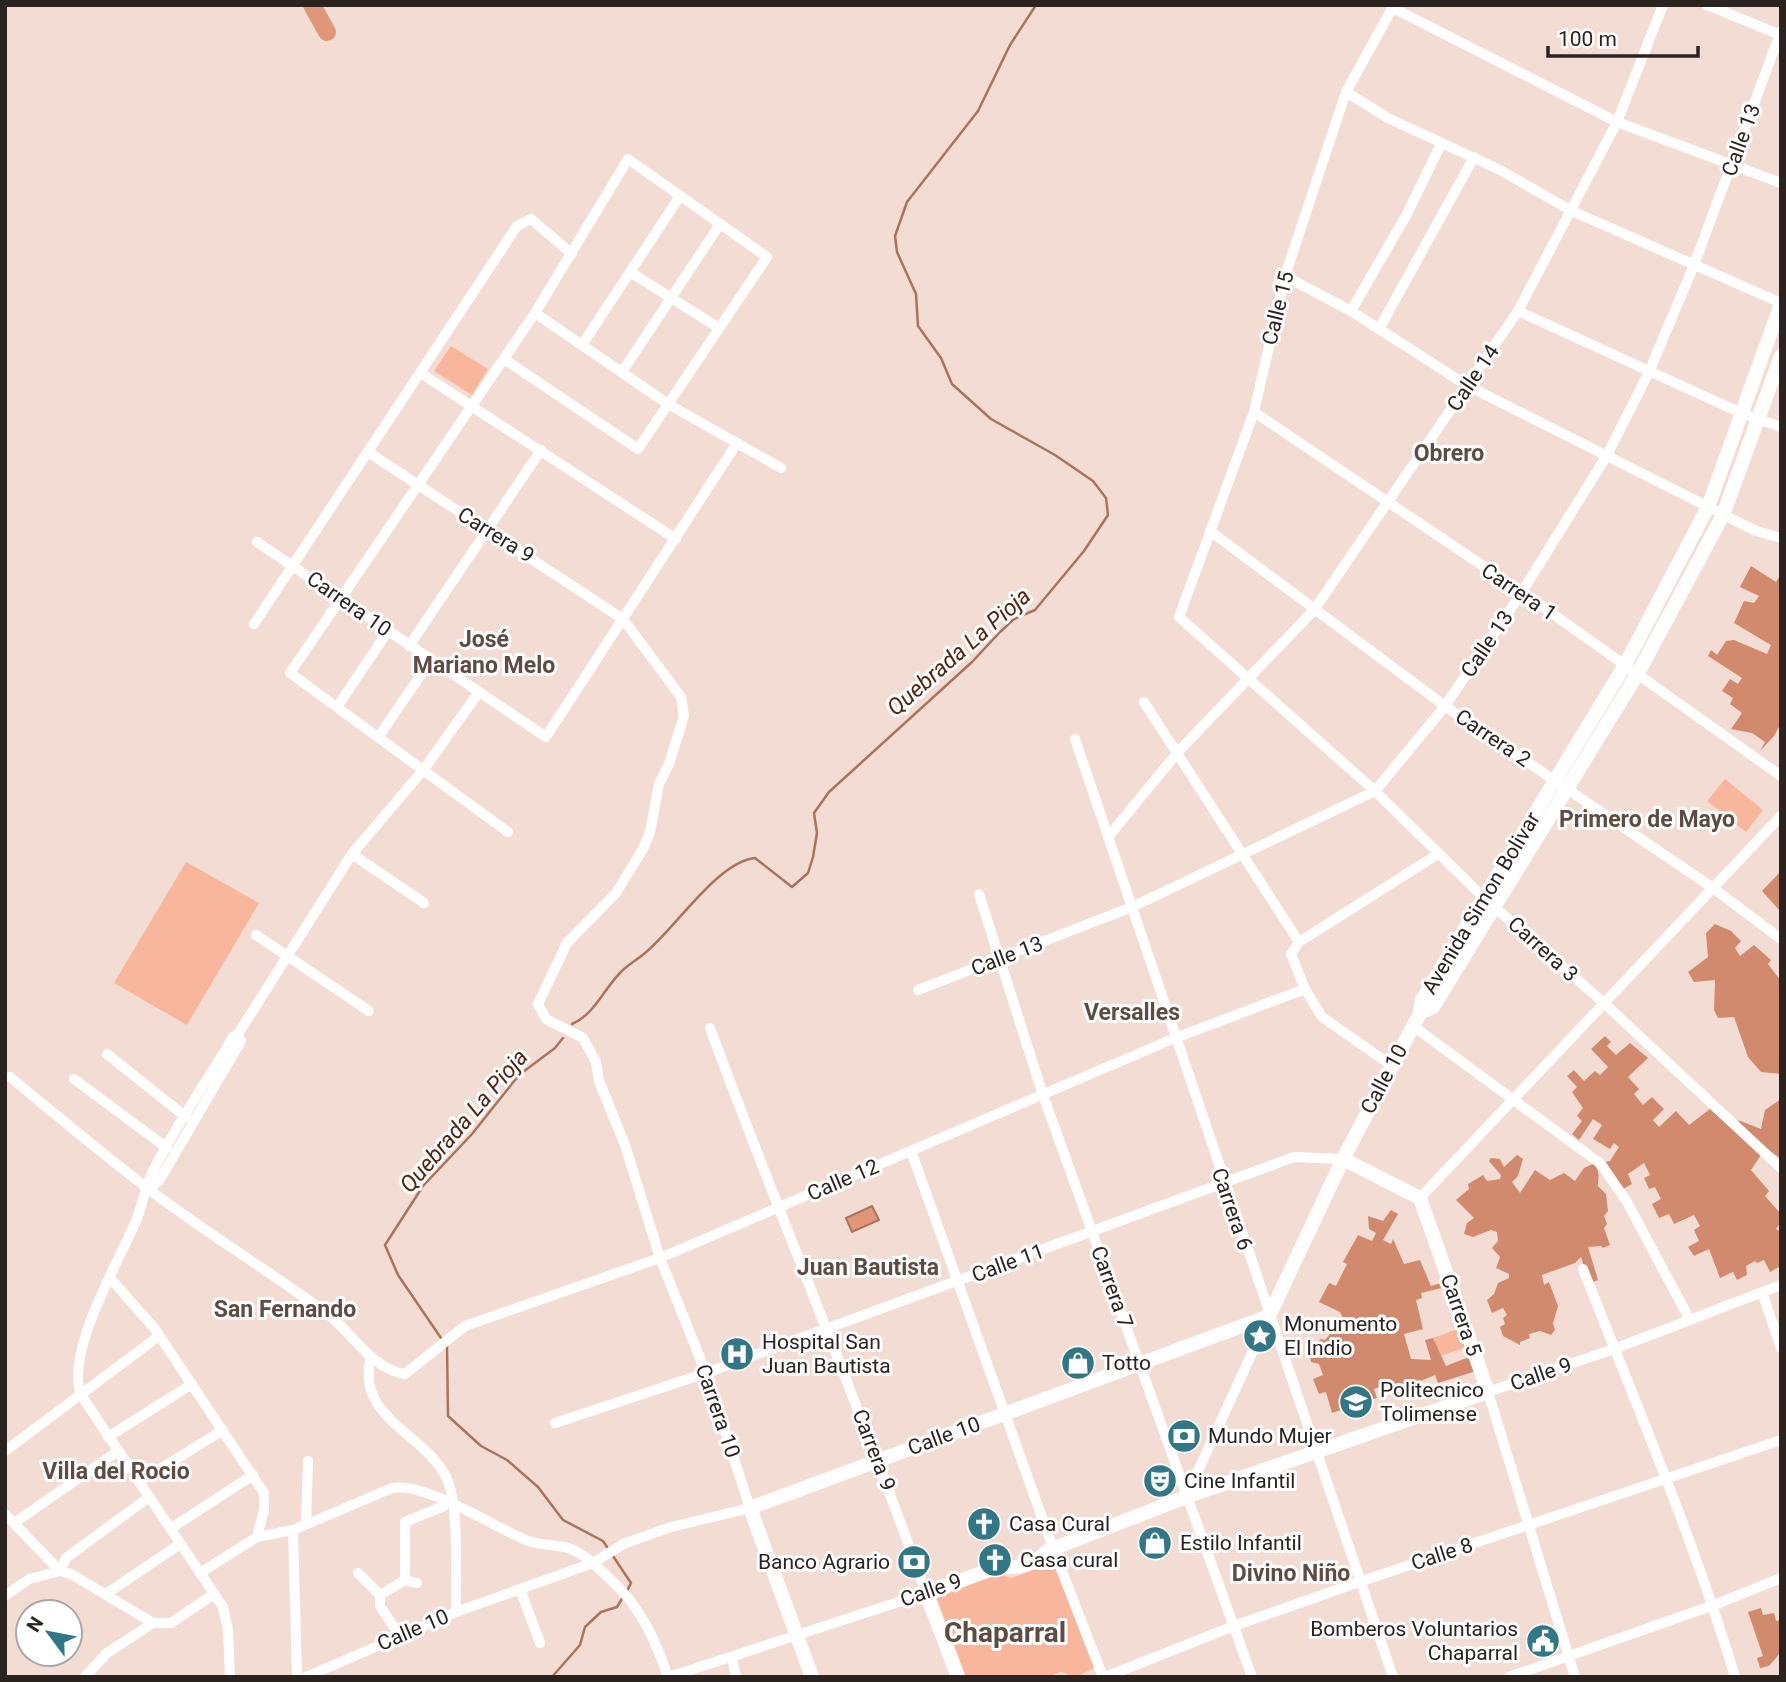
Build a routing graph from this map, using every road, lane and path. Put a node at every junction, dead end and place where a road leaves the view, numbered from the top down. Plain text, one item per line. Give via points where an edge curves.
1 (1663, 5) edge
2 (1707, 5) edge
3 (1394, 7) edge
4 (1780, 33) edge
5 (1346, 92) junction
6 (1617, 122) junction
7 (1441, 144) junction
8 (1474, 157) junction
9 (1732, 165) junction
10 (1781, 183) edge
11 (680, 196) junction
12 (1572, 211) junction
13 (720, 224) junction
14 (572, 254) junction
15 (1694, 265) junction
16 (630, 272) junction
17 (1285, 276) junction
18 (671, 298) junction
19 (1781, 303) edge
20 (1518, 311) junction
21 (1351, 312) junction
22 (535, 313) junction
23 (719, 328) junction
24 (1379, 329) junction
25 (582, 345) junction
26 (1781, 356) edge
27 (504, 359) junction
28 (622, 372) junction
29 (1649, 372) junction
30 (422, 374) junction
31 (1468, 386) junction
32 (668, 404) junction
33 (473, 406) junction
34 (1254, 412) junction
35 (1741, 413) junction
36 (1756, 418) junction
37 (1781, 427) edge
38 (737, 443) junction
39 (541, 450) junction
40 (368, 452) junction
41 (1606, 457) junction
42 (781, 468) dead end
43 (417, 484) junction
44 (1388, 505) junction
45 (1708, 508) junction
46 (1723, 515) junction
47 (487, 530) junction
48 (1210, 531) junction
49 (1781, 538) edge
50 (676, 539) junction
51 (257, 542) dead end
52 (293, 565) junction
53 (1522, 592) junction
54 (339, 599) junction
55 (1314, 610) junction
56 (1179, 617) joint
57 (623, 619) junction
58 (254, 624) dead end
59 (388, 631) junction
60 (409, 646) junction
61 (431, 660) junction
62 (1625, 665) junction
63 (1638, 673) junction
64 (1250, 678) junction
65 (480, 692) junction
66 (1144, 702) dead end
67 (1445, 706) junction
68 (337, 707) junction
69 (379, 736) junction
70 (1075, 739) dead end
71 (1178, 752) junction
72 (424, 769) junction
73 (1781, 776) edge
74 (1554, 780) junction
75 (1567, 789) junction
76 (1375, 792) junction
77 (1781, 816) edge
78 (508, 832) dead end
79 (1108, 837) junction
80 (352, 853) junction
81 (1244, 855) junction
82 (1438, 855) junction
83 (1713, 888) junction
84 (979, 894) dead end
85 (1488, 901) junction
86 (424, 903) dead end
87 (1132, 907) junction
88 (256, 935) dead end
89 (1781, 939) edge
90 (1299, 942) junction
91 (286, 955) junction
92 (999, 961) junction
93 (1305, 989) junction
94 (918, 990) dead end
95 (1604, 1003) junction
96 (369, 1011) dead end
97 (1417, 1020) junction
98 (710, 1028) dead end
99 (239, 1034) junction
100 (1175, 1038) junction
101 (107, 1054) dead end
102 (1391, 1065) junction
103 (10, 1077) dead end
104 (74, 1079) dead end
105 (1043, 1095) junction
106 (1512, 1101) junction
107 (186, 1117) junction
108 (167, 1149) junction
109 (911, 1151) junction
110 (1343, 1159) junction
111 (1781, 1168) edge
112 (1223, 1183) junction
113 (148, 1189) junction
114 (1420, 1198) junction
115 (777, 1210) junction
116 (1092, 1233) junction
117 (660, 1258) junction
118 (1583, 1269) dead end
119 (111, 1279) junction
120 (960, 1281) junction
121 (1781, 1285) edge
122 (1762, 1292) junction
123 (1269, 1315) junction
124 (1690, 1320) junction
125 (828, 1328) junction
126 (159, 1336) junction
127 (1781, 1348) edge
128 (1614, 1349) junction
129 (371, 1356) junction
130 (1139, 1365) junction
131 (706, 1373) junction
132 (192, 1384) junction
133 (1488, 1392) junction
134 (81, 1395) junction
135 (1006, 1413) junction
136 (555, 1423) dead end
137 (223, 1430) junction
138 (108, 1437) junction
139 (1781, 1440) edge
140 (5, 1451) edge
141 (118, 1451) junction
142 (1317, 1451) junction
143 (879, 1460) junction
144 (308, 1461) dead end
145 (253, 1475) junction
146 (1666, 1476) junction
147 (139, 1482) junction
148 (149, 1497) junction
149 (1186, 1497) junction
150 (449, 1503) junction
151 (750, 1508) junction
152 (9, 1519) edge
153 (306, 1524) junction
154 (1531, 1525) junction
155 (170, 1529) junction
156 (293, 1530) junction
157 (257, 1537) junction
158 (180, 1544) junction
159 (1053, 1548) junction
160 (593, 1563) junction
161 (60, 1571) junction
162 (200, 1573) junction
163 (358, 1573) dead end
164 (1781, 1578) edge
165 (405, 1580) junction
166 (1362, 1581) junction
167 (417, 1583) dead end
168 (520, 1589) junction
169 (926, 1593) junction
170 (106, 1594) junction
171 (214, 1594) junction
172 (380, 1595) junction
173 (5, 1596) edge
174 (1713, 1605) junction
175 (456, 1612) junction
176 (153, 1623) junction
177 (1234, 1626) junction
178 (798, 1635) junction
179 (400, 1636) junction
180 (540, 1643) dead end
181 (1569, 1655) junction
182 (732, 1658) junction
183 (85, 1677) edge
184 (230, 1677) edge
185 (297, 1677) edge
186 (306, 1677) edge
187 (669, 1677) edge
188 (736, 1677) edge
189 (812, 1677) edge
190 (958, 1677) edge
191 (1104, 1677) edge
192 (1252, 1677) edge
193 (1393, 1677) edge
194 (1508, 1677) edge
195 (1575, 1677) edge
196 (1735, 1677) edge

1 - 6 street, Calle 14
2 - 4 street
3 - 5 street, Calle 15
3 - 6 street
4 - 9 street, Calle 13
5 - 7 street
5 - 17 street, Calle 15
6 - 9 street
6 - 12 street, Calle 14
7 - 8 street
7 - 21 street
8 - 12 street
8 - 24 street
9 - 10 street
9 - 15 street, Calle 13
11 - 13 street
11 - 14 street via 628,159
11 - 16 street
12 - 15 street
12 - 20 street, Calle 14
13 - 18 street
13 - 23 street via 767,257
14 - 22 street
14 - 30 street via 531,219 517,226
15 - 19 street
15 - 29 street, Calle 13
16 - 18 street
16 - 25 street
17 - 21 street
17 - 34 street, Calle 15
18 - 23 street
18 - 28 street
19 - 35 main road, Avenida Simon Bolivar
20 - 29 street
20 - 31 street, Calle 14
21 - 24 street
22 - 25 street
22 - 27 street
23 - 32 street
24 - 31 street
25 - 28 street
26 - 36 main road, Avenida Simon Bolivar
27 - 32 street via 638,449
27 - 33 street
28 - 32 street
29 - 35 street
29 - 41 street, Calle 13
30 - 33 street
30 - 40 street
31 - 41 street
31 - 44 street, Calle 14
32 - 38 street
33 - 39 street
33 - 43 street
34 - 44 street, Carrera 1
34 - 48 street, Calle 15
35 - 36 street
35 - 45 main road, Avenida Simon Bolivar
36 - 37 street
36 - 46 main road, Avenida Simon Bolivar
38 - 42 street
38 - 50 street
39 - 47 street
39 - 50 street
40 - 43 street, Carrera 9
40 - 52 street
41 - 45 street
41 - 53 street, Calle 13
43 - 47 street, Carrera 9
43 - 54 street
44 - 53 street, Carrera 1
44 - 55 street, Calle 14
45 - 46 street
45 - 62 main road, Avenida Simon Bolivar
46 - 49 street
46 - 63 main road, Avenida Simon Bolivar
47 - 57 street, Carrera 9
47 - 60 street
48 - 55 street, Carrera 2
48 - 56 street, Calle 15
50 - 57 street
51 - 52 street, Carrera 10
52 - 54 street, Carrera 10
52 - 58 street
53 - 62 street, Carrera 1
53 - 67 street, Calle 13
54 - 59 street, Carrera 10
54 - 68 street via 290,673
55 - 64 street, Calle 14
55 - 67 street, Carrera 2
56 - 64 street, Carrera 3
57 - 65 street, Carrera 10 via 546,737
57 - 117 street, Carrera 10 via 681,697 684,716 659,784 643,849 616,893 567,943 538,1004 546,1019 583,1038 596,1062
59 - 60 street, Carrera 10
59 - 68 street
60 - 61 street, Carrera 10
61 - 65 street, Carrera 10
61 - 69 street
62 - 63 street, Carrera 1
62 - 74 main road, Avenida Simon Bolivar
63 - 73 street, Carrera 1
63 - 75 main road, Avenida Simon Bolivar
64 - 71 street, Calle 14
64 - 76 street, Carrera 3
65 - 72 street
66 - 71 street
67 - 74 street, Carrera 2
67 - 76 street, Calle 13
68 - 69 street
69 - 72 street
70 - 79 street, Carrera 6
71 - 79 street, Calle 14
71 - 81 street
72 - 78 street
72 - 80 street
74 - 75 street, Carrera 2
74 - 85 main road, Avenida Simon Bolivar
75 - 83 street, Carrera 2
75 - 85 main road, Avenida Simon Bolivar
76 - 81 street, Calle 13
76 - 82 street, Carrera 3
77 - 83 street
79 - 87 street, Carrera 6
80 - 86 street
80 - 91 street
81 - 87 street, Calle 13
81 - 90 street
82 - 85 street, Carrera 3
82 - 90 street
83 - 89 street, Carrera 2
83 - 95 street
84 - 92 street, Carrera 7
85 - 95 street, Carrera 3
85 - 97 main road, Avenida Simon Bolivar via 1433,1007
87 - 92 street, Calle 13
87 - 100 street, Carrera 6
88 - 91 street
90 - 93 street via 1291,954
91 - 96 street
91 - 99 street
92 - 94 street, Calle 13
92 - 105 street, Carrera 7
93 - 100 street, Calle 12
93 - 102 street via 1322,1017
95 - 106 street
95 - 111 street, Carrera 3
97 - 102 main road, Calle 10
97 - 106 street
98 - 115 street, Carrera 9
99 - 107 street
99 - 113 street via 241,1041 159,1181
100 - 105 street, Calle 12
100 - 112 street, Carrera 6
101 - 107 street
102 - 110 main road, Calle 10
103 - 113 street
104 - 108 street
105 - 109 street, Calle 12
105 - 116 street, Carrera 7
106 - 114 street
106 - 124 street via 1601,1164 1627,1202
107 - 108 street
108 - 113 street
109 - 115 street, Calle 12
109 - 120 street
110 - 112 street, Calle 11 via 1294,1157
110 - 114 main road
110 - 123 main road, Calle 10
112 - 116 street, Calle 11
112 - 123 street, Carrera 6
113 - 119 street
113 - 129 street via 294,1289
114 - 133 main road, Carrera 5
115 - 117 street, Calle 12
115 - 125 street, Carrera 9
116 - 120 street, Calle 11
116 - 130 street, Carrera 7
117 - 129 street, Calle 12 via 450,1335 405,1374
117 - 131 street, Carrera 10
118 - 128 street
119 - 126 street
119 - 134 street via 94,1312 77,1365
120 - 125 street, Calle 11
120 - 135 street
121 - 122 street, Calle 9
122 - 124 street, Calle 9
122 - 127 street
123 - 130 main road, Calle 10
123 - 142 street, Carrera 6
123 - 149 street
124 - 128 street, Calle 9
125 - 131 street, Calle 11
125 - 143 street, Carrera 9
126 - 132 street
126 - 134 street
128 - 133 street, Calle 9
128 - 146 street
129 - 150 street via 367,1372 371,1396 384,1415 434,1457 448,1479
130 - 135 main road, Calle 10
130 - 149 street, Carrera 7
131 - 136 street, Calle 11
131 - 151 street, Carrera 10
132 - 137 street
132 - 138 street
133 - 142 main road, Calle 9
133 - 154 street, Carrera 5
134 - 138 street
134 - 140 street
135 - 143 main road, Calle 10
135 - 159 street
137 - 145 street
137 - 147 street
138 - 141 street
139 - 146 street, Calle 8
141 - 147 street
141 - 152 street
142 - 149 main road, Calle 9
142 - 166 street, Carrera 6
143 - 151 main road, Calle 10
143 - 169 street, Carrera 9
144 - 153 street
145 - 155 street
145 - 157 street via 265,1500
146 - 154 street, Calle 8
146 - 174 street
147 - 148 street
148 - 155 street
148 - 161 street via 66,1558
149 - 159 main road, Calle 9
149 - 177 street, Carrera 7
150 - 153 street via 404,1486
150 - 160 street via 528,1541 569,1548
150 - 165 street via 405,1522
150 - 175 street
151 - 160 street, Calle 10 via 671,1527 623,1544
151 - 178 main road, Carrera 10
152 - 161 street
153 - 156 street
154 - 166 street, Calle 8
154 - 181 street, Carrera 5
155 - 158 street
156 - 157 street
156 - 185 street
157 - 162 street
158 - 162 street
158 - 170 street
159 - 169 main road, Calle 9 via 1013,1569 1001,1566
159 - 191 street
160 - 168 street, Calle 10
160 - 187 street via 638,1611
161 - 170 street
161 - 173 street via 29,1579
162 - 171 street
163 - 172 street
164 - 174 street
165 - 167 street
165 - 172 street
166 - 177 street, Calle 8
166 - 193 street, Carrera 6
168 - 175 street, Calle 10
168 - 180 street
169 - 178 street, Calle 9
169 - 190 main road, Carrera 9
170 - 176 street
171 - 176 street via 171,1623
171 - 184 street via 223,1607 228,1630
172 - 179 street via 380,1606
174 - 181 street
174 - 196 street
175 - 179 street, Calle 10
176 - 183 street via 107,1653
177 - 191 street, Calle 8
177 - 192 street, Carrera 7
178 - 182 street, Calle 9
178 - 189 main road, Carrera 10
179 - 186 street, Calle 10
181 - 194 street
181 - 195 street, Carrera 5
182 - 187 street, Calle 9
182 - 188 street

